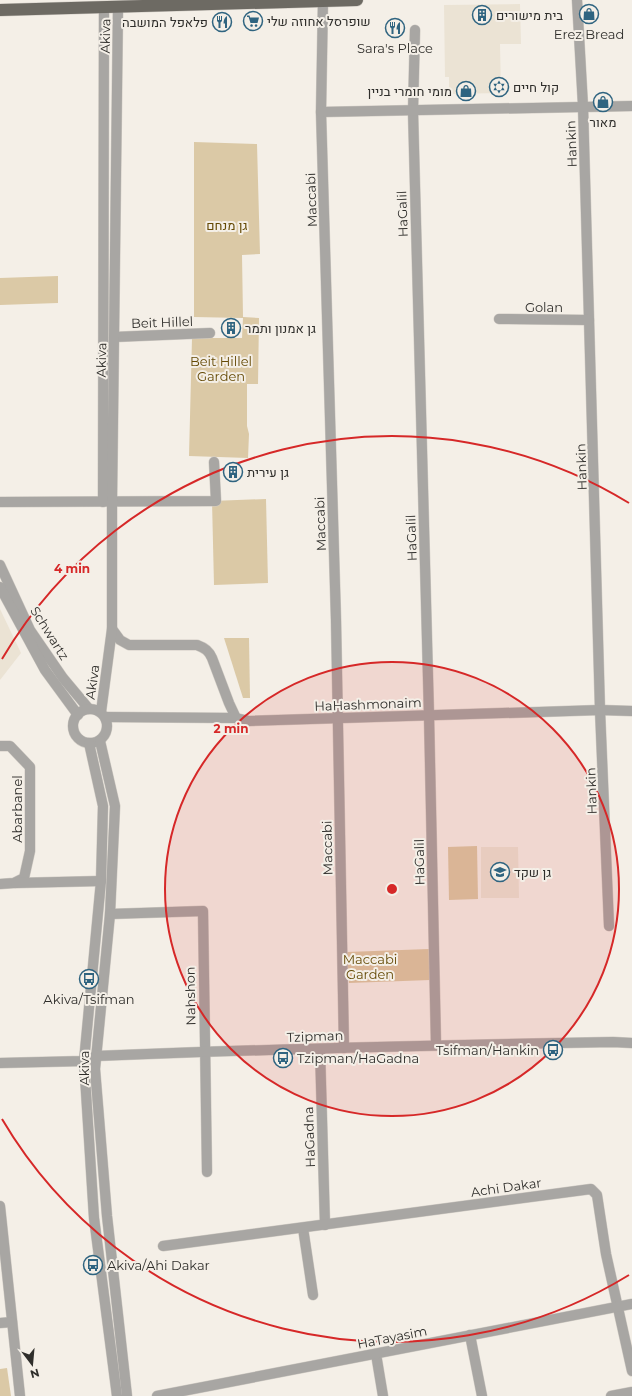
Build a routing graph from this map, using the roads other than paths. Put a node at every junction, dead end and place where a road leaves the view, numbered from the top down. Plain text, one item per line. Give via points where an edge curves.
1 (357, 0) edge
2 (323, 1) edge
3 (195, 2) edge
4 (578, 3) edge
5 (104, 7) junction
6 (118, 7) junction
7 (0, 10) edge
8 (415, 30) dead end
9 (583, 106) junction
10 (632, 106) edge
11 (413, 111) junction
12 (322, 112) junction
13 (498, 319) dead end
14 (589, 320) junction
15 (210, 333) dead end
16 (114, 337) junction
17 (214, 462) dead end
18 (0, 502) edge
19 (108, 502) junction
20 (0, 565) edge
21 (0, 587) edge
22 (112, 629) junction
23 (89, 709) junction
24 (600, 710) junction
25 (632, 711) edge
26 (78, 714) junction
27 (429, 714) junction
28 (103, 715) junction
29 (236, 718) junction
30 (338, 719) junction
31 (100, 741) junction
32 (89, 743) junction
33 (0, 746) edge
34 (101, 881) junction
35 (14, 883) junction
36 (0, 884) edge
37 (110, 914) junction
38 (609, 926) dead end
39 (632, 1043) edge
40 (436, 1045) junction
41 (86, 1048) junction
42 (344, 1048) junction
43 (320, 1049) junction
44 (204, 1052) junction
45 (96, 1056) junction
46 (84, 1061) junction
47 (0, 1063) edge
48 (95, 1069) junction
49 (207, 1172) dead end
50 (0, 1206) edge
51 (325, 1225) junction
52 (303, 1228) junction
53 (163, 1246) dead end
54 (313, 1295) dead end
55 (632, 1304) edge
56 (618, 1307) junction
57 (12, 1322) junction
58 (0, 1323) edge
59 (470, 1335) junction
60 (376, 1354) junction
61 (632, 1371) edge
62 (632, 1392) edge
63 (20, 1396) edge
64 (117, 1396) edge
65 (126, 1396) edge
66 (157, 1396) edge
67 (383, 1396) edge
68 (482, 1396) edge
69 (611, 1396) edge

1 - 2 main road
2 - 3 main road
2 - 12 street, Maccabi
3 - 6 main road
4 - 9 street, Hankin
5 - 6 main road
5 - 7 main road
5 - 19 street, Akiva
6 - 16 street, Akiva
8 - 11 street, HaGalil
9 - 10 street
9 - 11 street
9 - 14 street, Hankin
11 - 12 street
11 - 27 street, HaGalil
12 - 30 street, Maccabi
13 - 14 street, Golan
14 - 24 street, Hankin
15 - 16 street, Beit Hillel
16 - 19 street, Akiva
17 - 19 street via 216,501
18 - 19 street
19 - 22 street, Akiva
20 - 23 street, Schwartz via 30,630 63,678
21 - 26 street, Schwartz via 46,670
22 - 28 street, Akiva
22 - 29 street via 120,640 129,645 197,645 204,648 212,658
23 - 26 street
23 - 28 street via 97,710
24 - 25 street, HaHashmonaim
24 - 27 street, HaHashmonaim
24 - 38 street, Hankin
26 - 32 street via 74,720 74,732 83,742
27 - 30 street, HaHashmonaim
27 - 40 street, HaGalil
28 - 29 street, HaHashmonaim
28 - 31 street via 108,724
29 - 30 street, HaHashmonaim via 249,721
30 - 42 street, Maccabi
31 - 32 street
31 - 37 street, Akiva via 116,806
32 - 34 street, Akiva via 104,806
33 - 35 street, Abarbanel via 10,746 30,767 30,851 24,878
34 - 35 street
34 - 41 street, Akiva
35 - 36 street
37 - 44 street, Nahshon via 203,911
37 - 45 street, Akiva
39 - 40 street, Tzipman
40 - 42 street, Tzipman
41 - 45 street
41 - 46 street, Akiva
42 - 43 street, Tzipman
43 - 44 street, Tzipman
43 - 51 street, HaGadna
44 - 45 street, Tzipman
44 - 49 street, Nahshon
45 - 46 street, Tzipman
45 - 48 street, Akiva
46 - 47 street, Tzipman
46 - 48 street
46 - 64 street, Akiva via 94,1218
48 - 65 street, Akiva
50 - 57 street
51 - 52 street, Achi Dakar
51 - 56 street, Achi Dakar via 591,1188 597,1195 606,1254
52 - 53 street, Achi Dakar
52 - 54 street
55 - 56 street, HaTayasim
56 - 59 street, HaTayasim
56 - 61 street
57 - 58 street
57 - 63 street
59 - 60 street, HaTayasim
59 - 68 street
60 - 66 street, HaTayasim
60 - 67 street
62 - 69 street

